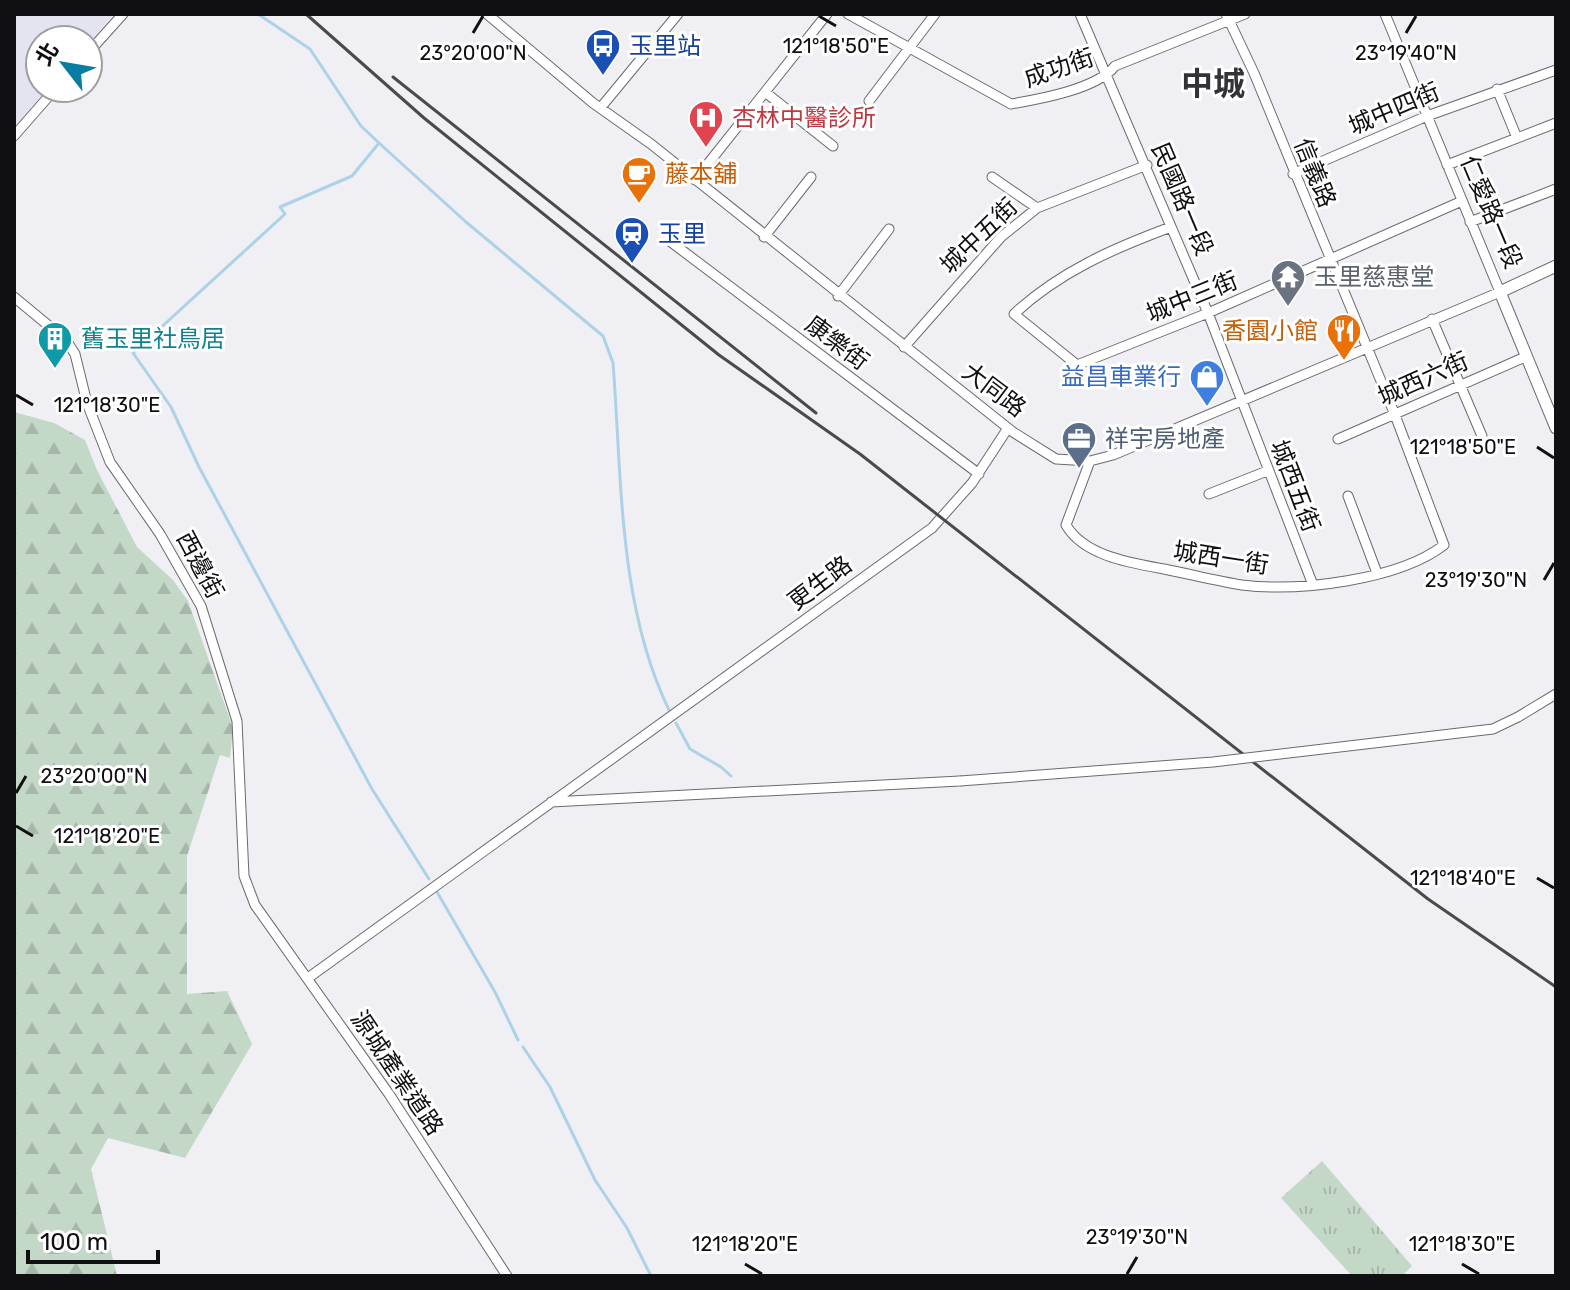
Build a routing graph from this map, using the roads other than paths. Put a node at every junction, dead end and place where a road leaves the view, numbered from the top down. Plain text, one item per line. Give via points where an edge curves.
1 (123, 14) edge
2 (487, 14) edge
3 (664, 14) edge
4 (827, 14) edge
5 (848, 14) edge
6 (935, 14) edge
7 (1080, 14) edge
8 (1245, 14) edge
9 (1385, 14) edge
10 (676, 18) edge
11 (1227, 18) edge
12 (104, 35) edge
13 (912, 47) junction
14 (1556, 70) edge
15 (1107, 77) junction
16 (1497, 89) junction
17 (765, 92) junction
18 (869, 101) dead end
19 (42, 104) edge
20 (602, 106) junction
21 (1427, 116) junction
22 (1556, 123) edge
23 (14, 136) edge
24 (1517, 138) junction
25 (833, 146) dead end
26 (1147, 165) junction
27 (1447, 165) junction
28 (1293, 174) junction
29 (811, 177) dead end
30 (992, 177) dead end
31 (695, 180) junction
32 (1556, 189) edge
33 (1462, 201) junction
34 (1037, 208) junction
35 (1470, 222) junction
36 (1171, 227) junction
37 (889, 229) dead end
38 (764, 237) junction
39 (671, 242) dead end
40 (1329, 259) junction
41 (1556, 266) edge
42 (1500, 292) junction
43 (838, 296) junction
44 (14, 297) edge
45 (1208, 313) junction
46 (1432, 319) junction
47 (904, 347) junction
48 (1367, 348) junction
49 (1525, 357) junction
50 (1459, 384) junction
51 (1240, 402) junction
52 (1395, 415) junction
53 (1008, 428) junction
54 (1556, 428) edge
55 (1482, 436) dead end
56 (1338, 439) dead end
57 (1090, 461) junction
58 (1267, 471) junction
59 (979, 474) junction
60 (1209, 494) dead end
61 (1348, 496) dead end
62 (1444, 545) joint
63 (1377, 573) junction
64 (1313, 585) junction
65 (1556, 694) edge
66 (551, 802) junction
67 (251, 895) joint
68 (308, 978) junction
69 (507, 1276) edge

1 - 12 street
2 - 20 street, 大同路
3 - 10 street
4 - 17 street
5 - 13 street, 成功街
6 - 13 street
7 - 15 street, 民國路一段
8 - 11 street, 成功街
9 - 21 street, 仁愛路一段
10 - 20 street
11 - 15 street, 成功街 via 1115,66
11 - 28 street, 信義路
13 - 15 street, 成功街 via 1011,104
13 - 18 street
14 - 16 street, 城中四街
15 - 26 street, 民國路一段
16 - 21 street, 城中四街
16 - 24 street
17 - 25 street
17 - 31 street
19 - 23 street
20 - 31 street, 大同路
21 - 27 street, 仁愛路一段
21 - 28 street, 城中四街
22 - 24 street
24 - 27 street
26 - 34 street, 城中五街
26 - 36 street, 民國路一段
27 - 33 street, 仁愛路一段
28 - 40 street, 信義路
29 - 38 street
30 - 34 street
31 - 38 street, 大同路
32 - 35 street
33 - 35 street, 仁愛路一段
33 - 40 street, 城中三街
34 - 47 street, 城中五街 via 983,255
35 - 42 street, 仁愛路一段
36 - 45 street, 民國路一段
36 - 45 street, 城中三街 via 1097,258 1038,292 1014,314 1077,365
37 - 43 street
38 - 43 street, 大同路
39 - 59 street, 康樂街
40 - 45 street, 城中三街
40 - 48 street, 信義路
41 - 42 main road, 大同路
42 - 46 street, 大同路
42 - 49 main road, 仁愛路一段
43 - 47 street, 大同路
44 - 67 street, 西邊街 via 66,340 75,354 110,462 201,606 237,721 244,876
45 - 51 street, 民國路一段
46 - 48 street, 大同路
46 - 50 street
47 - 53 street, 大同路
48 - 51 street, 大同路
48 - 52 street, 信義路
49 - 50 street, 城西六街
49 - 54 main road, 仁愛路一段
50 - 52 street, 城西六街
50 - 55 street
51 - 57 street, 大同路
51 - 58 street, 城西五街
52 - 56 street, 城西六街
52 - 62 street, 信義路
53 - 57 street, 大同路 via 1056,459
53 - 59 street, 更生路
57 - 64 street, 城西一街 via 1066,525 1074,538 1133,564 1244,585
58 - 60 street
58 - 64 street, 城西五街
59 - 66 street, 更生路 via 932,528
61 - 63 street
62 - 63 street, 城西一街 via 1429,557
63 - 64 street, 城西一街
65 - 66 street, bridge via 1493,729 1311,752 960,781
66 - 68 street, 更生路
67 - 68 street, 源城產業道路
68 - 69 street, 源城產業道路

